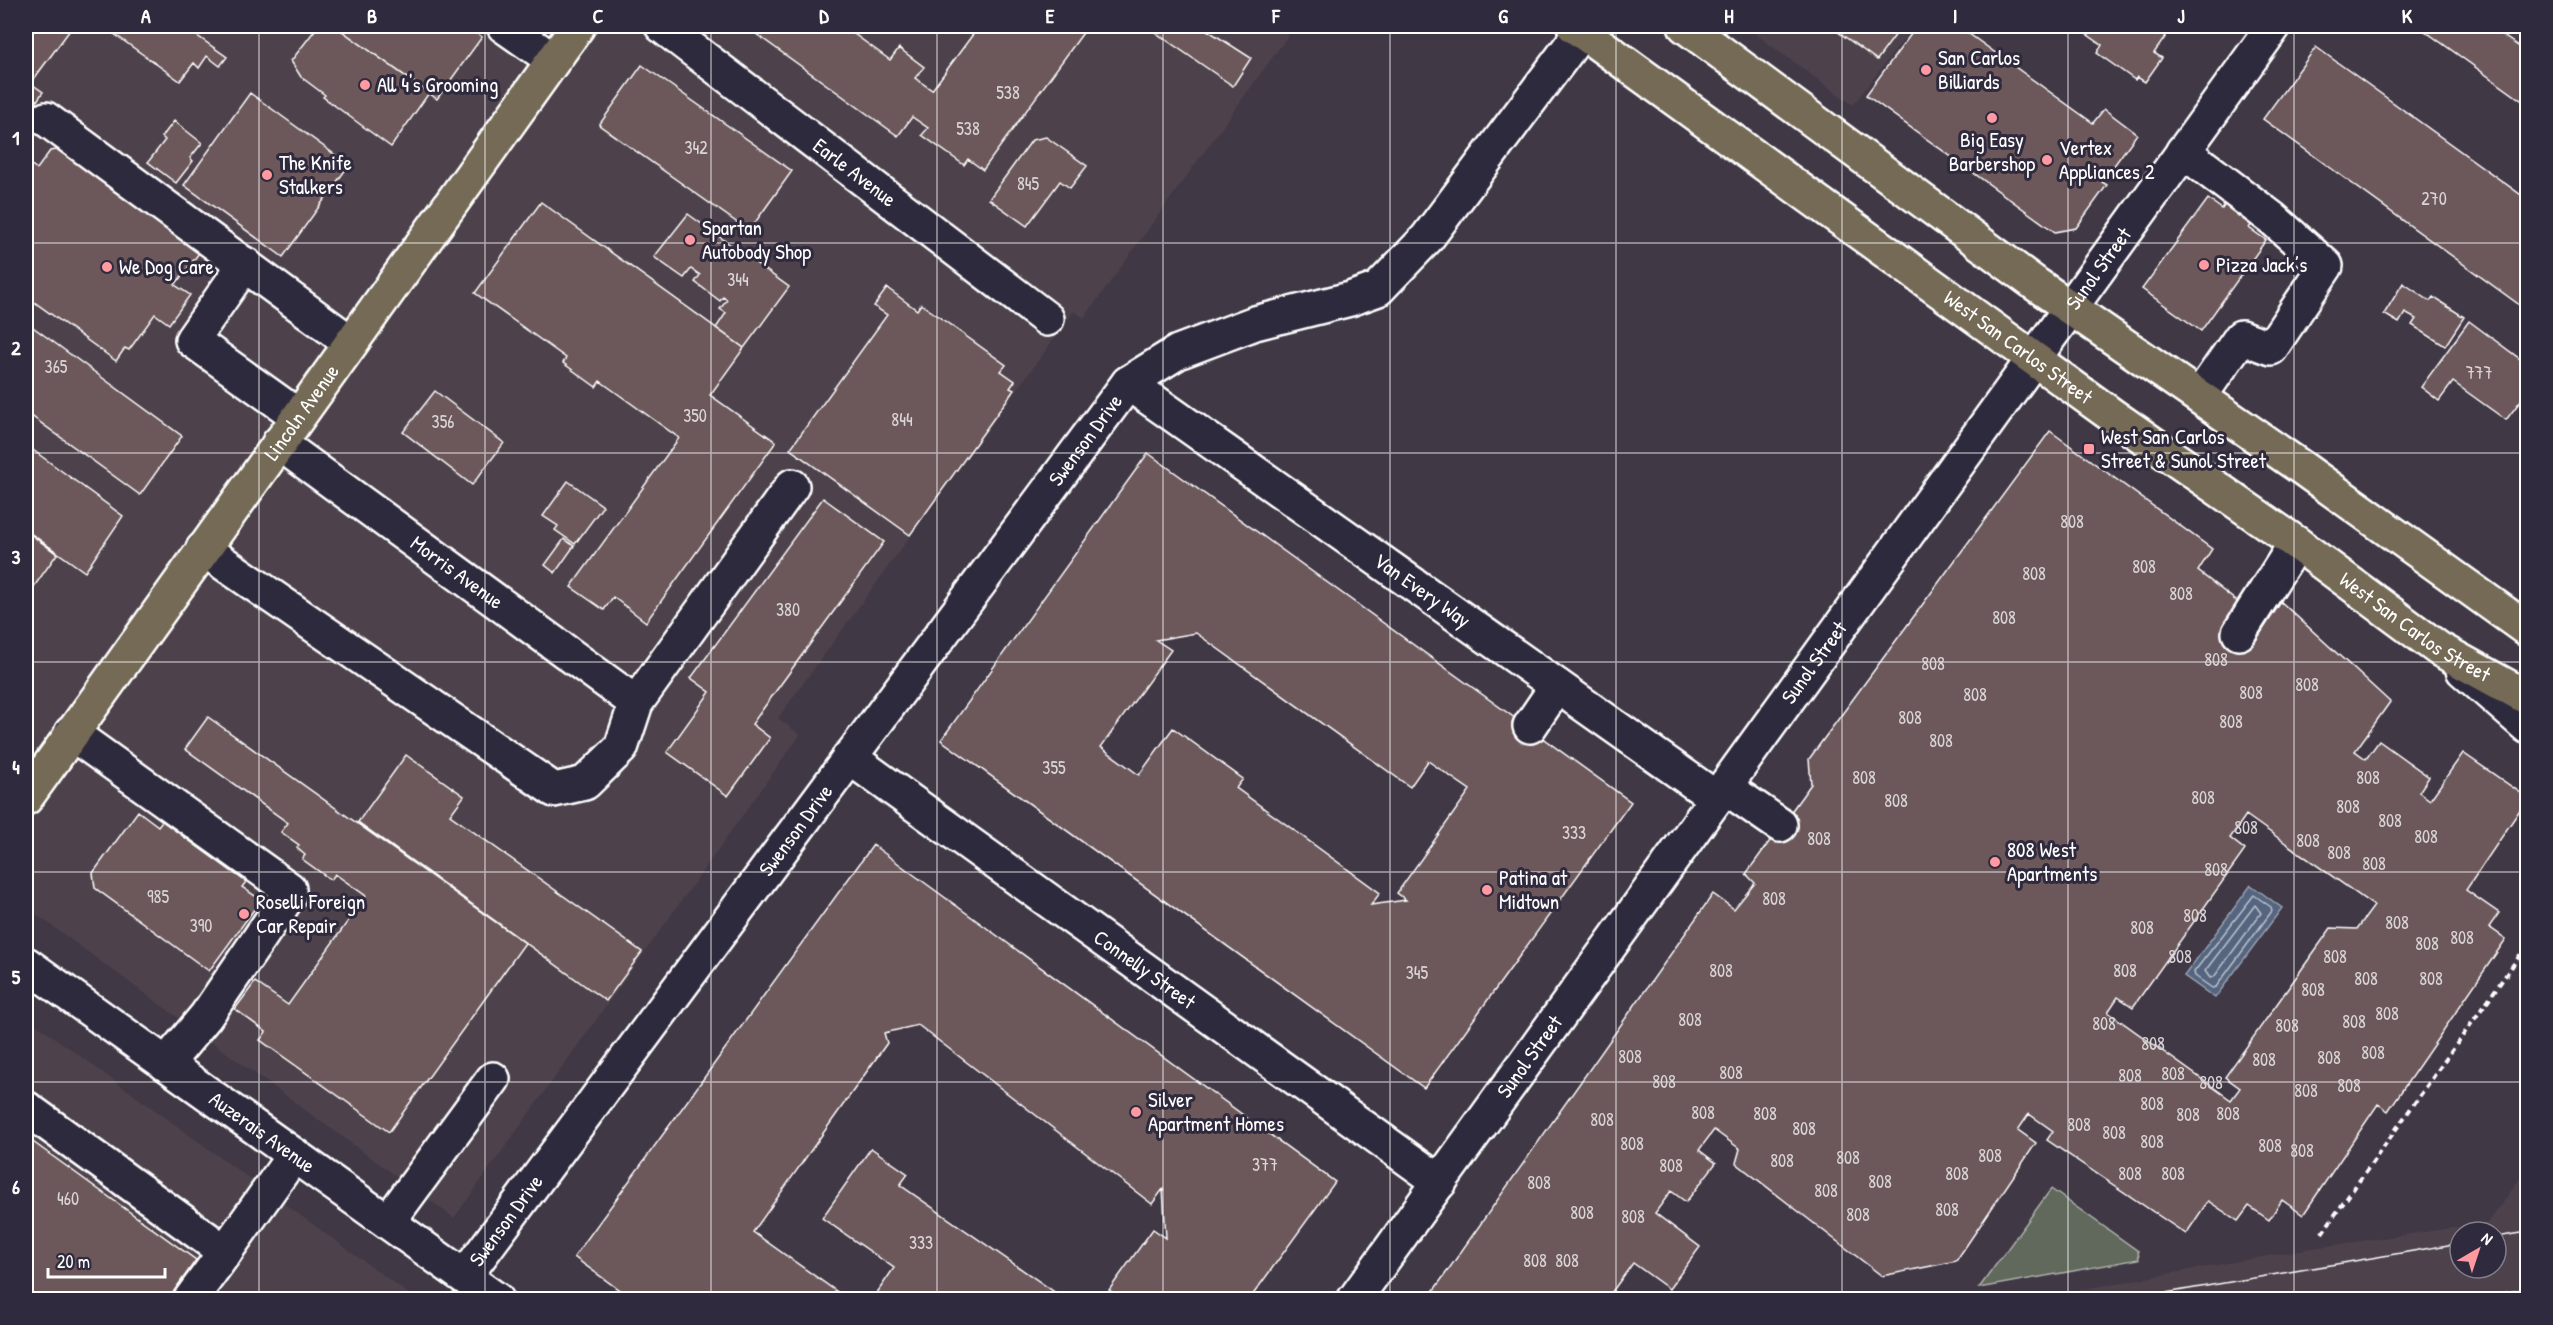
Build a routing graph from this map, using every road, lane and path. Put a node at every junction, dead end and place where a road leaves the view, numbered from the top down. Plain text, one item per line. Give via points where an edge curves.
1 (504, 26) edge
2 (578, 26) edge
3 (662, 26) edge
4 (1684, 26) edge
5 (2274, 26) edge
6 (1578, 28) edge
7 (553, 60) junction
8 (46, 119) dead end
9 (2183, 151) junction
10 (245, 264) junction
11 (2071, 307) junction
12 (1047, 319) dead end
13 (351, 343) junction
14 (2034, 358) junction
15 (1128, 383) junction
16 (2200, 396) junction
17 (298, 416) junction
18 (279, 443) junction
19 (792, 486) dead end
20 (2296, 543) junction
21 (203, 549) junction
22 (2528, 630) edge
23 (2239, 633) dead end
24 (2439, 649) junction
25 (1557, 686) junction
26 (2528, 698) edge
27 (636, 703) junction
28 (1530, 726) dead end
29 (2528, 727) edge
30 (71, 733) junction
31 (849, 757) junction
32 (1721, 792) junction
33 (26, 798) edge
34 (1780, 825) dead end
35 (2528, 944) edge
36 (26, 964) edge
37 (166, 1064) junction
38 (493, 1079) dead end
39 (26, 1108) edge
40 (294, 1155) junction
41 (1440, 1182) junction
42 (388, 1222) junction
43 (2322, 1233) dead end
44 (225, 1252) junction
45 (465, 1276) junction
46 (190, 1299) edge
47 (497, 1299) edge
48 (1354, 1299) edge

1 - 7 street
2 - 7 main road, Lincoln Avenue
3 - 12 street, Earle Avenue
4 - 11 main road
5 - 9 street, Sunol Street
6 - 14 main road, West San Carlos Street
6 - 15 street via 1427,238 1378,289 1255,323 1178,352
7 - 13 main road, Lincoln Avenue
8 - 10 street
9 - 11 street, Sunol Street
9 - 16 street via 2273,219 2326,266 2271,348 2241,337
10 - 13 street
10 - 17 street via 192,340
11 - 14 street, Sunol Street
11 - 16 main road
13 - 17 main road, Lincoln Avenue
14 - 20 main road, West San Carlos Street
14 - 32 street, Sunol Street
15 - 25 street, Van Every Way
15 - 31 street, Swenson Drive
16 - 22 main road
17 - 18 main road, Lincoln Avenue
18 - 21 main road, Lincoln Avenue
18 - 27 street, Morris Avenue
19 - 27 street
20 - 23 street
20 - 24 main road, West San Carlos Street
21 - 27 street via 554,790 585,783 621,748
21 - 30 main road, Lincoln Avenue
24 - 26 main road, West San Carlos Street
24 - 29 street
25 - 28 street
25 - 32 street, Van Every Way
30 - 33 main road, Lincoln Avenue
30 - 37 street via 289,889 289,895 229,983
31 - 41 street, Connelly Street
31 - 45 street, Swenson Drive
32 - 34 street, Van Every Way
32 - 41 street, Sunol Street
35 - 43 path
36 - 37 street, Auzerais Avenue
37 - 40 street, Auzerais Avenue
38 - 42 street
39 - 44 street
40 - 42 street, Auzerais Avenue
40 - 44 street
41 - 48 street, Sunol Street
42 - 45 street, Auzerais Avenue
44 - 46 street
45 - 47 street, Auzerais Avenue

